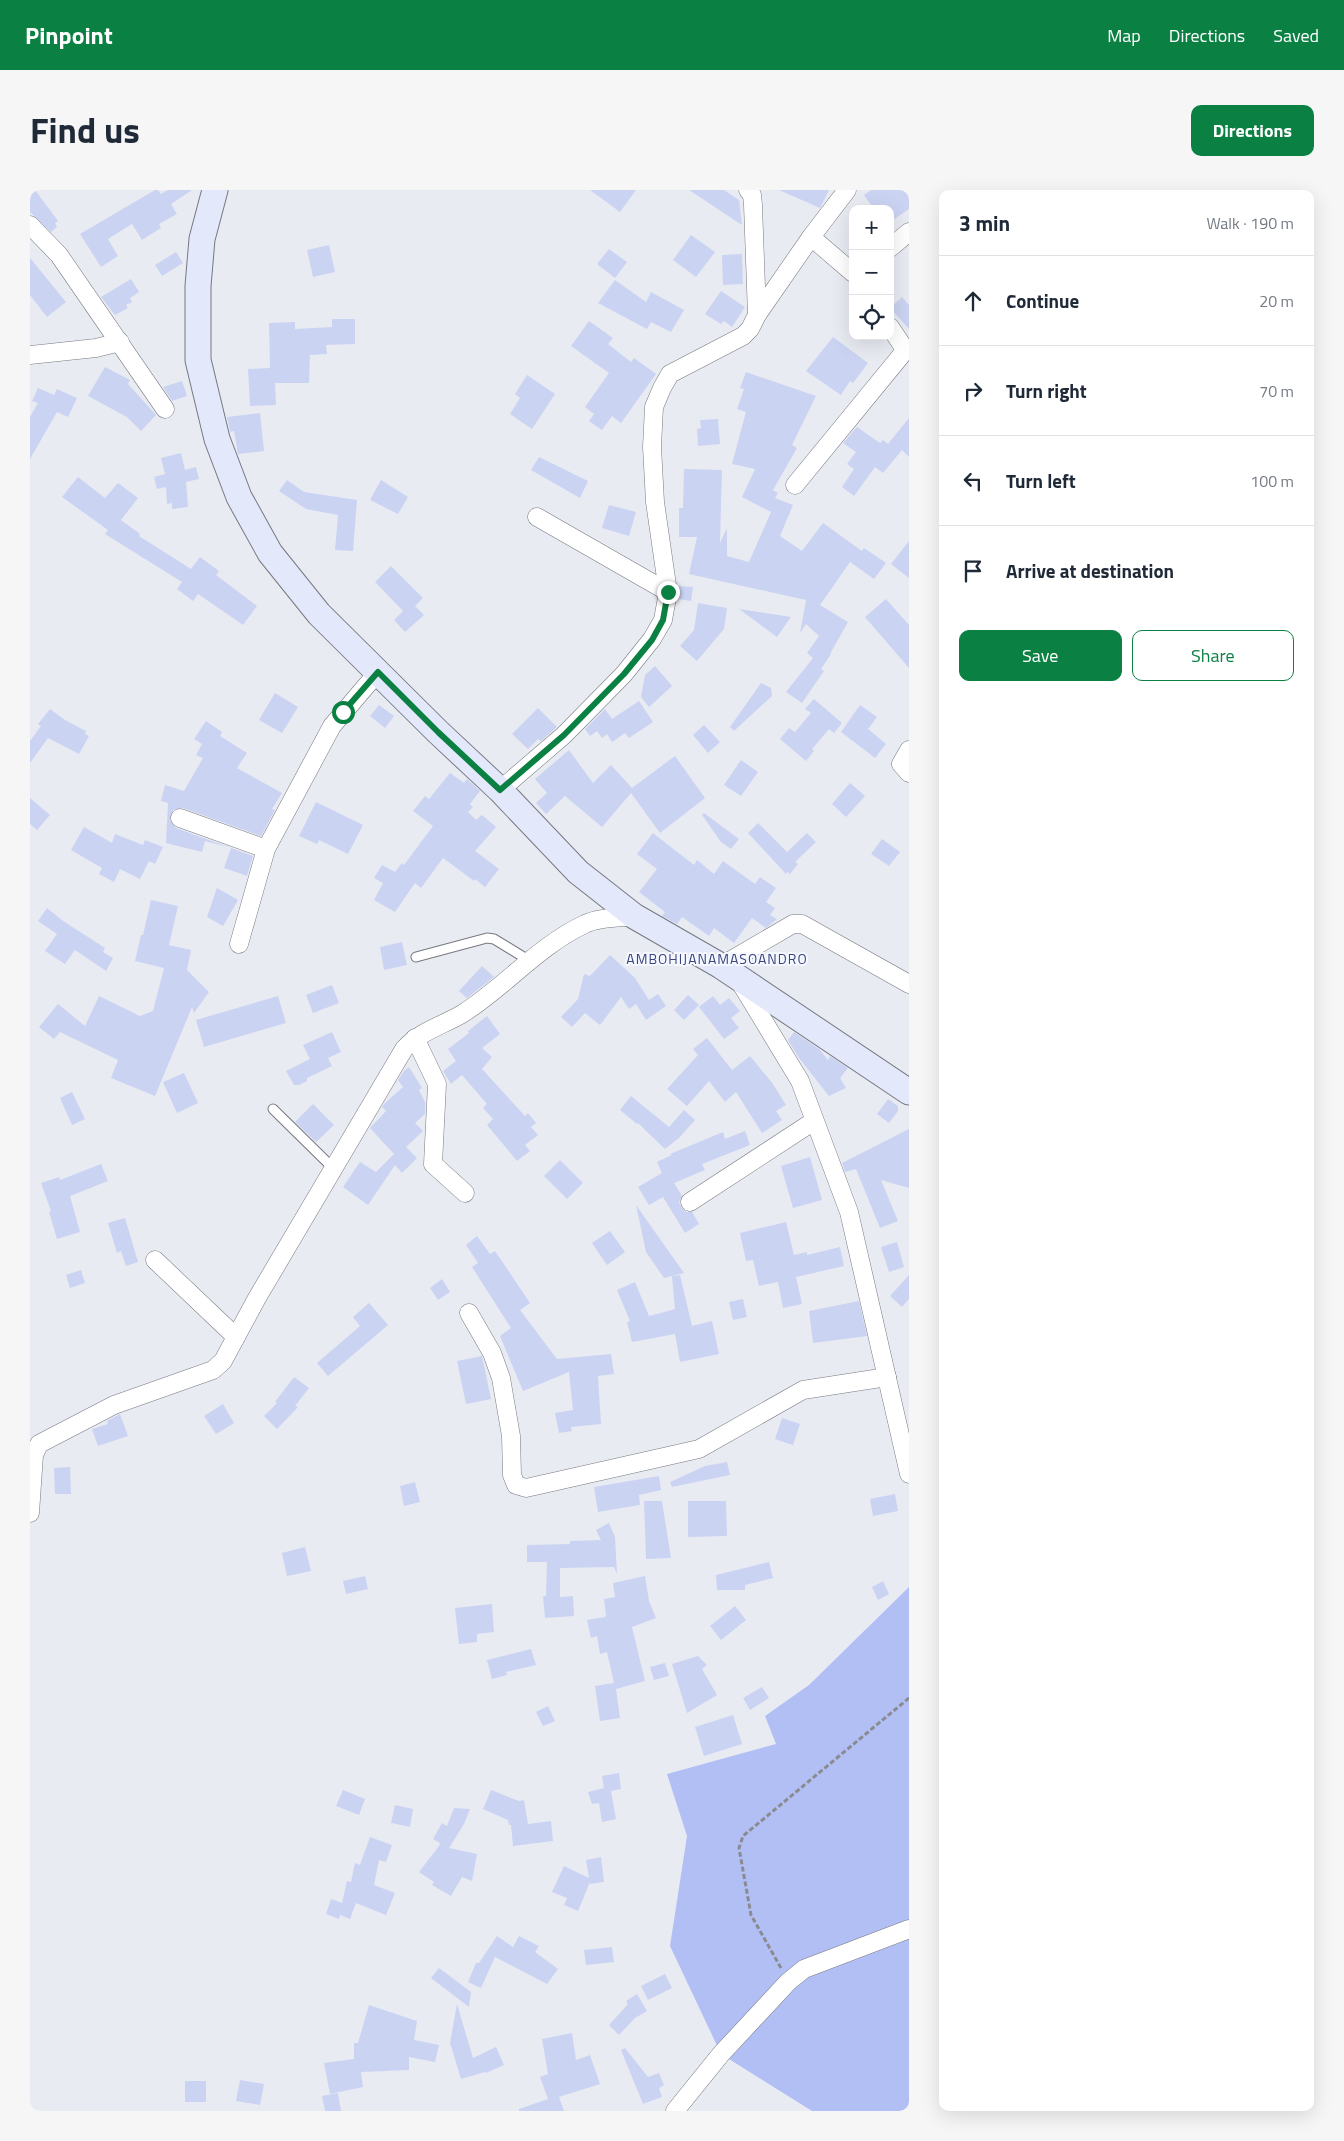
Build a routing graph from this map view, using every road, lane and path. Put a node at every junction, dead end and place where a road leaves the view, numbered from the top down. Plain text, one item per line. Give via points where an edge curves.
1 (215, 190) edge
2 (748, 190) edge
3 (848, 190) edge
4 (30, 225) edge
5 (909, 232) edge
6 (811, 237) junction
7 (894, 245) edge
8 (849, 270) edge
9 (757, 315) junction
10 (894, 333) edge
11 (120, 342) junction
12 (906, 349) edge
13 (30, 356) edge
14 (165, 409) dead end
15 (795, 485) dead end
16 (537, 517) dead end
17 (668, 592) junction
18 (378, 672) junction
19 (909, 750) edge
20 (909, 773) edge
21 (500, 790) junction
22 (180, 818) dead end
23 (266, 849) junction
24 (634, 916) junction
25 (239, 944) dead end
26 (416, 958) dead end
27 (530, 961) junction
28 (728, 970) junction
29 (909, 983) edge
30 (415, 1038) junction
31 (909, 1092) edge
32 (273, 1109) dead end
33 (814, 1121) junction
34 (334, 1168) junction
35 (465, 1193) dead end
36 (690, 1202) dead end
37 (155, 1260) dead end
38 (469, 1313) dead end
39 (236, 1337) junction
40 (887, 1377) junction
41 (909, 1474) edge
42 (30, 1513) edge
43 (909, 1698) edge
44 (909, 1929) edge
45 (788, 1982) junction
46 (675, 2111) edge

1 - 18 street via 202,239 198,360 217,439 239,497 270,553 319,614
2 - 9 street via 752,194 753,205
3 - 6 street
4 - 11 street via 59,255
5 - 7 street
6 - 8 street
6 - 9 street
9 - 17 street via 743,336 670,374 654,407 655,502
10 - 12 street
11 - 13 street
11 - 14 street
12 - 15 street
16 - 17 street
17 - 21 street via 663,620 652,640 624,674 564,735
18 - 21 street
18 - 23 street via 332,726
19 - 20 street via 901,764
21 - 24 street via 561,855
22 - 23 street
23 - 25 street
24 - 27 street via 585,924
24 - 28 street
26 - 27 lane via 494,938
27 - 30 street via 462,1014
28 - 29 street via 793,924 802,924
28 - 31 street
28 - 33 street via 796,1073
30 - 34 street via 404,1049
30 - 35 street via 437,1084 433,1164
32 - 34 lane
33 - 36 street
33 - 40 street via 849,1212
34 - 39 street
37 - 39 street
38 - 40 street via 492,1353 501,1378 511,1436 512,1475 516,1485 526,1488 699,1449 803,1390
39 - 42 street via 223,1362 213,1370 114,1405 39,1444 34,1455
40 - 41 street
43 - 45 path via 743,1836 739,1848 751,1915
44 - 45 street via 804,1969
45 - 46 street via 721,2054

